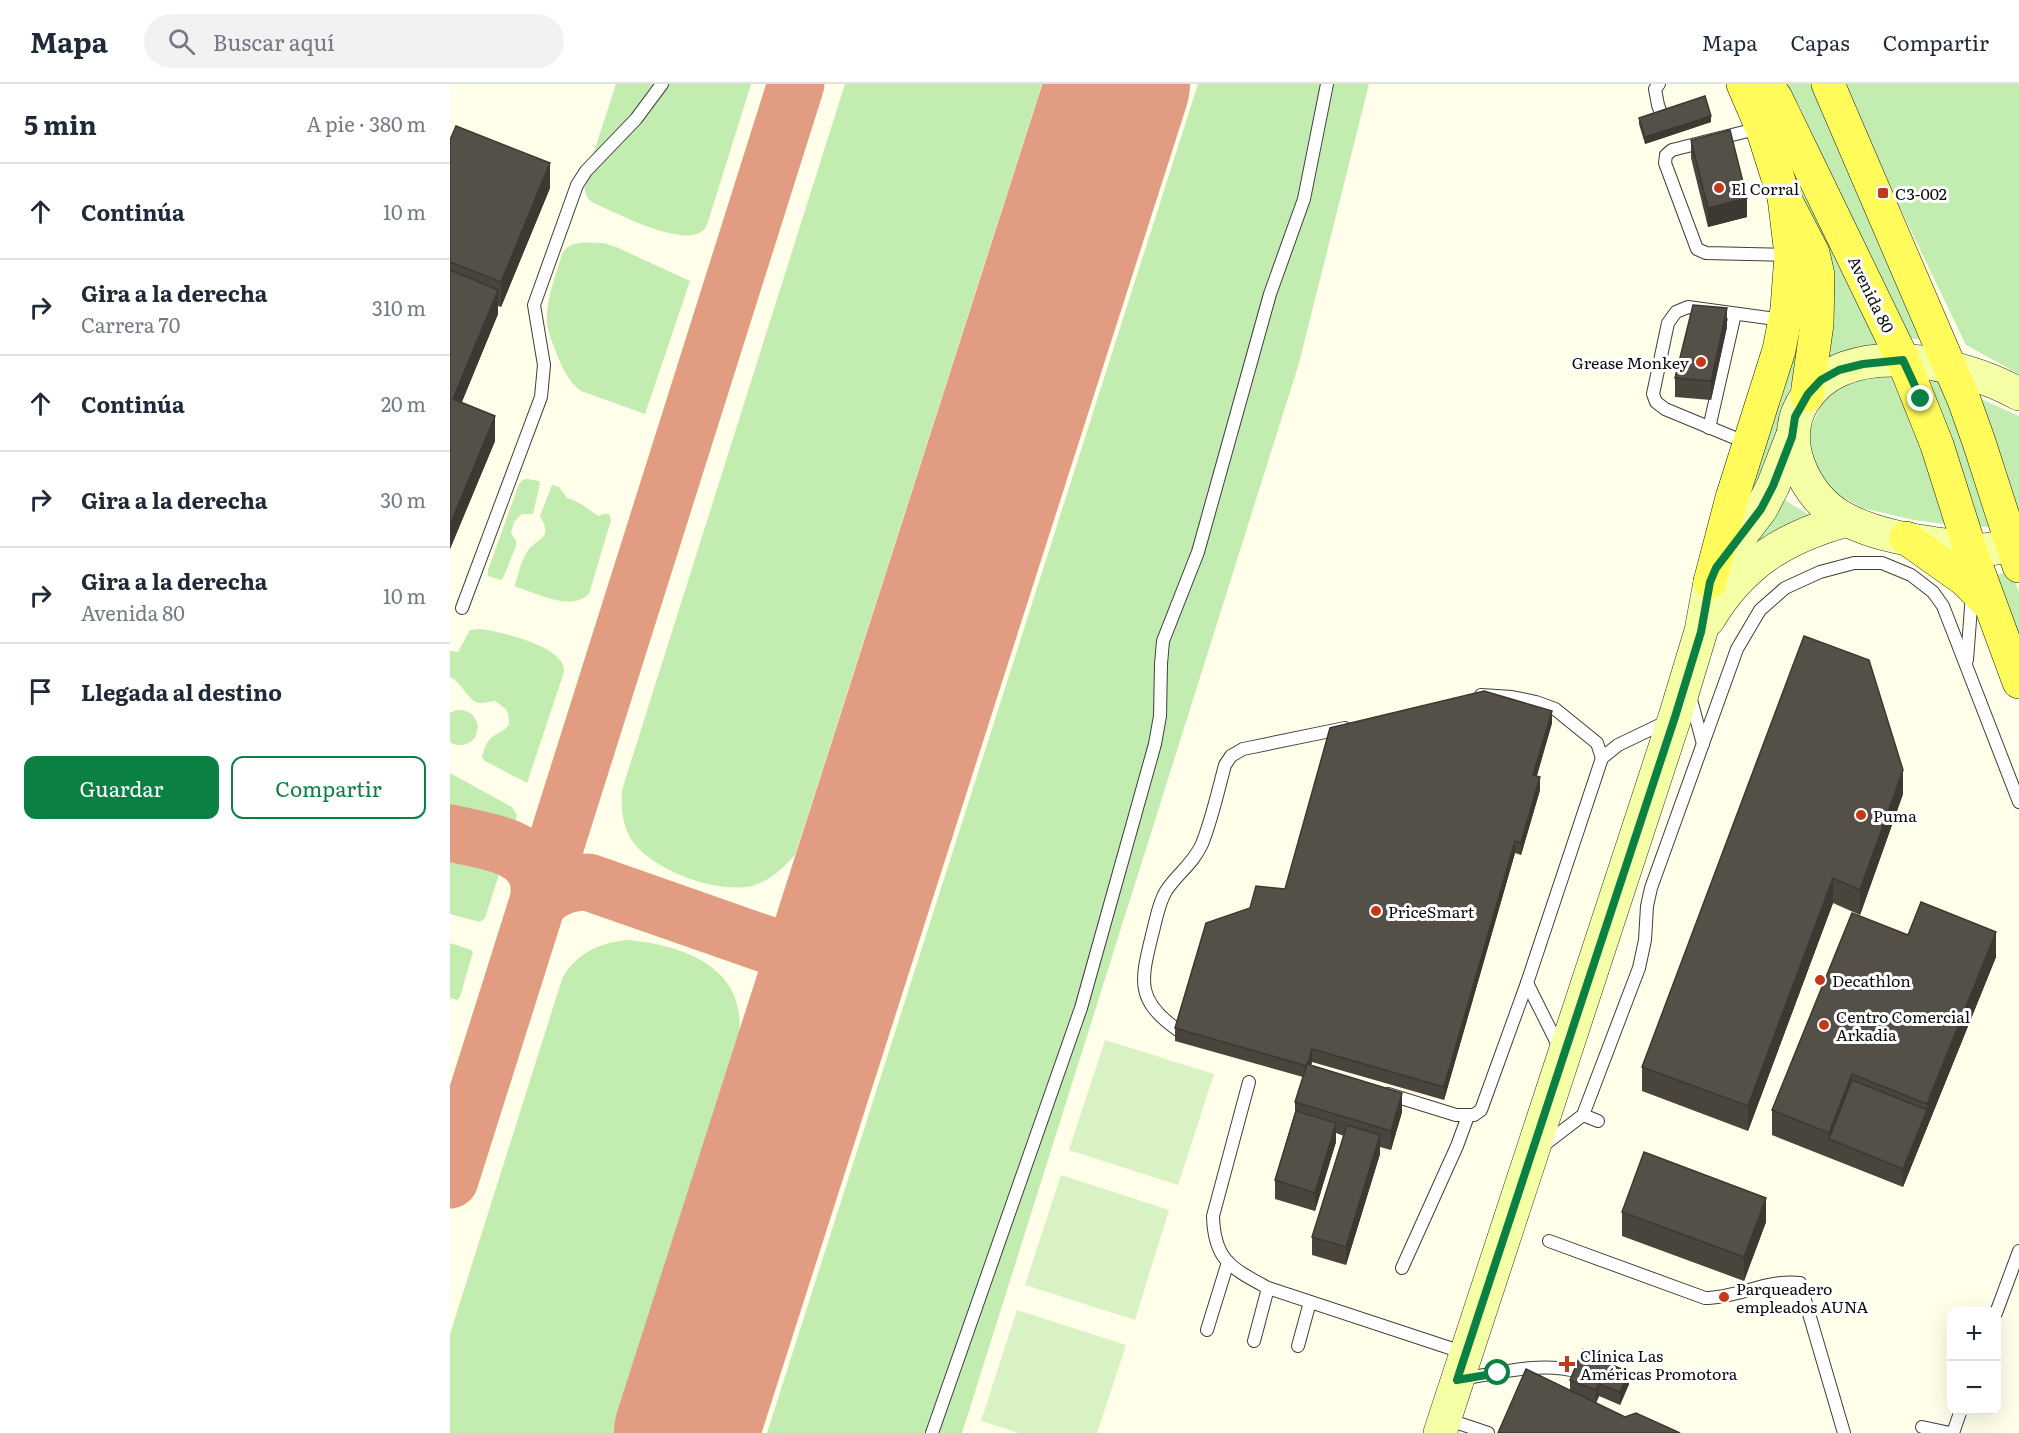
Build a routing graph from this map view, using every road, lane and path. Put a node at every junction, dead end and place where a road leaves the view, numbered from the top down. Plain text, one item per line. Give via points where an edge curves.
1 (662, 84) edge
2 (1327, 84) edge
3 (1659, 84) edge
4 (1743, 84) edge
5 (1766, 84) edge
6 (1828, 84) edge
7 (1662, 116) edge
8 (1762, 128) junction
9 (1669, 136) edge
10 (1672, 150) junction
11 (1784, 197) junction
12 (1791, 255) junction
13 (1735, 314) junction
14 (1785, 320) junction
15 (1903, 360) junction
16 (1950, 368) junction
17 (1808, 394) junction
18 (2019, 394) edge
19 (1708, 428) junction
20 (1792, 437) junction
21 (1750, 445) junction
22 (1847, 520) junction
23 (1906, 538) junction
24 (1970, 549) junction
25 (2017, 552) edge
26 (1710, 582) junction
27 (1982, 596) junction
28 (462, 608) dead end
29 (1701, 632) junction
30 (1967, 665) junction
31 (1686, 682) junction
32 (2019, 682) edge
33 (1469, 698) edge
34 (1674, 718) junction
35 (1354, 726) edge
36 (1702, 744) junction
37 (1602, 758) junction
38 (2019, 802) edge
39 (1527, 983) junction
40 (1178, 1030) edge
41 (1564, 1056) junction
42 (1249, 1082) dead end
43 (1374, 1090) edge
44 (1583, 1115) junction
45 (1468, 1116) junction
46 (1599, 1121) dead end
47 (1532, 1156) junction
48 (1549, 1241) dead end
49 (2019, 1251) edge
50 (1228, 1262) junction
51 (1402, 1268) dead end
52 (1268, 1288) junction
53 (1310, 1302) junction
54 (1998, 1307) edge
55 (1207, 1330) dead end
56 (1254, 1341) dead end
57 (1298, 1346) dead end
58 (1461, 1366) junction
59 (1579, 1372) edge
60 (1959, 1415) edge
61 (1443, 1426) edge
62 (1922, 1427) dead end
63 (932, 1433) edge
64 (1488, 1433) edge
65 (1844, 1433) edge
66 (1952, 1433) edge

1 - 28 lane via 577,185 534,305 544,365 541,397
2 - 63 lane via 1304,199 1270,294 1198,552 1163,641 1155,744 1081,1008
3 - 7 lane via 1655,89
4 - 8 main road
5 - 15 main road, Avenida 80
6 - 16 main road
8 - 10 lane
8 - 11 main road
9 - 10 lane
10 - 12 lane via 1666,154 1665,163 1697,249 1707,253
11 - 12 main road
11 - 17 main road via 1813,253 1818,275 1818,324
12 - 14 main road
13 - 14 lane
13 - 19 lane
13 - 19 lane via 1688,307 1676,312 1668,323 1653,394 1656,402
14 - 21 main road
15 - 16 main road
15 - 17 main road via 1839,370 1821,380
15 - 24 main road, Avenida 80 via 1921,399
16 - 18 main road via 1996,381
16 - 25 main road
17 - 20 main road via 1795,417
19 - 21 lane
20 - 22 main road via 1811,490 1823,504
20 - 26 main road via 1761,509 1723,556
21 - 26 main road
22 - 23 main road
22 - 29 main road via 1792,539 1750,567 1722,596
23 - 24 main road
23 - 27 main road
24 - 25 main road
24 - 27 main road, Avenida 80
26 - 29 main road
27 - 30 lane
27 - 32 main road, Avenida 80
29 - 31 main road
30 - 36 lane via 1942,606 1933,592 1911,575 1882,563 1854,563 1820,572 1785,588 1760,610 1737,649
30 - 38 lane
31 - 34 main road
31 - 36 lane
33 - 37 lane via 1512,697 1555,709 1597,743
34 - 37 lane via 1618,745
34 - 41 main road
35 - 40 lane via 1244,750 1231,756 1225,765 1202,843 1160,903 1143,973 1144,993 1157,1013
36 - 44 lane via 1651,888 1639,968
37 - 39 lane
39 - 41 lane
39 - 45 lane via 1486,1100 1481,1110
41 - 47 main road
42 - 50 lane via 1213,1216 1214,1237
43 - 45 lane
44 - 46 lane
44 - 47 lane
45 - 51 lane
47 - 58 main road
48 - 65 lane via 1705,1298 1784,1281 1800,1283
49 - 54 lane
50 - 52 lane
50 - 55 lane
52 - 53 lane
52 - 56 lane
53 - 57 lane
53 - 58 lane
58 - 59 lane via 1545,1367
58 - 61 main road
60 - 66 lane
61 - 64 lane
62 - 66 lane

